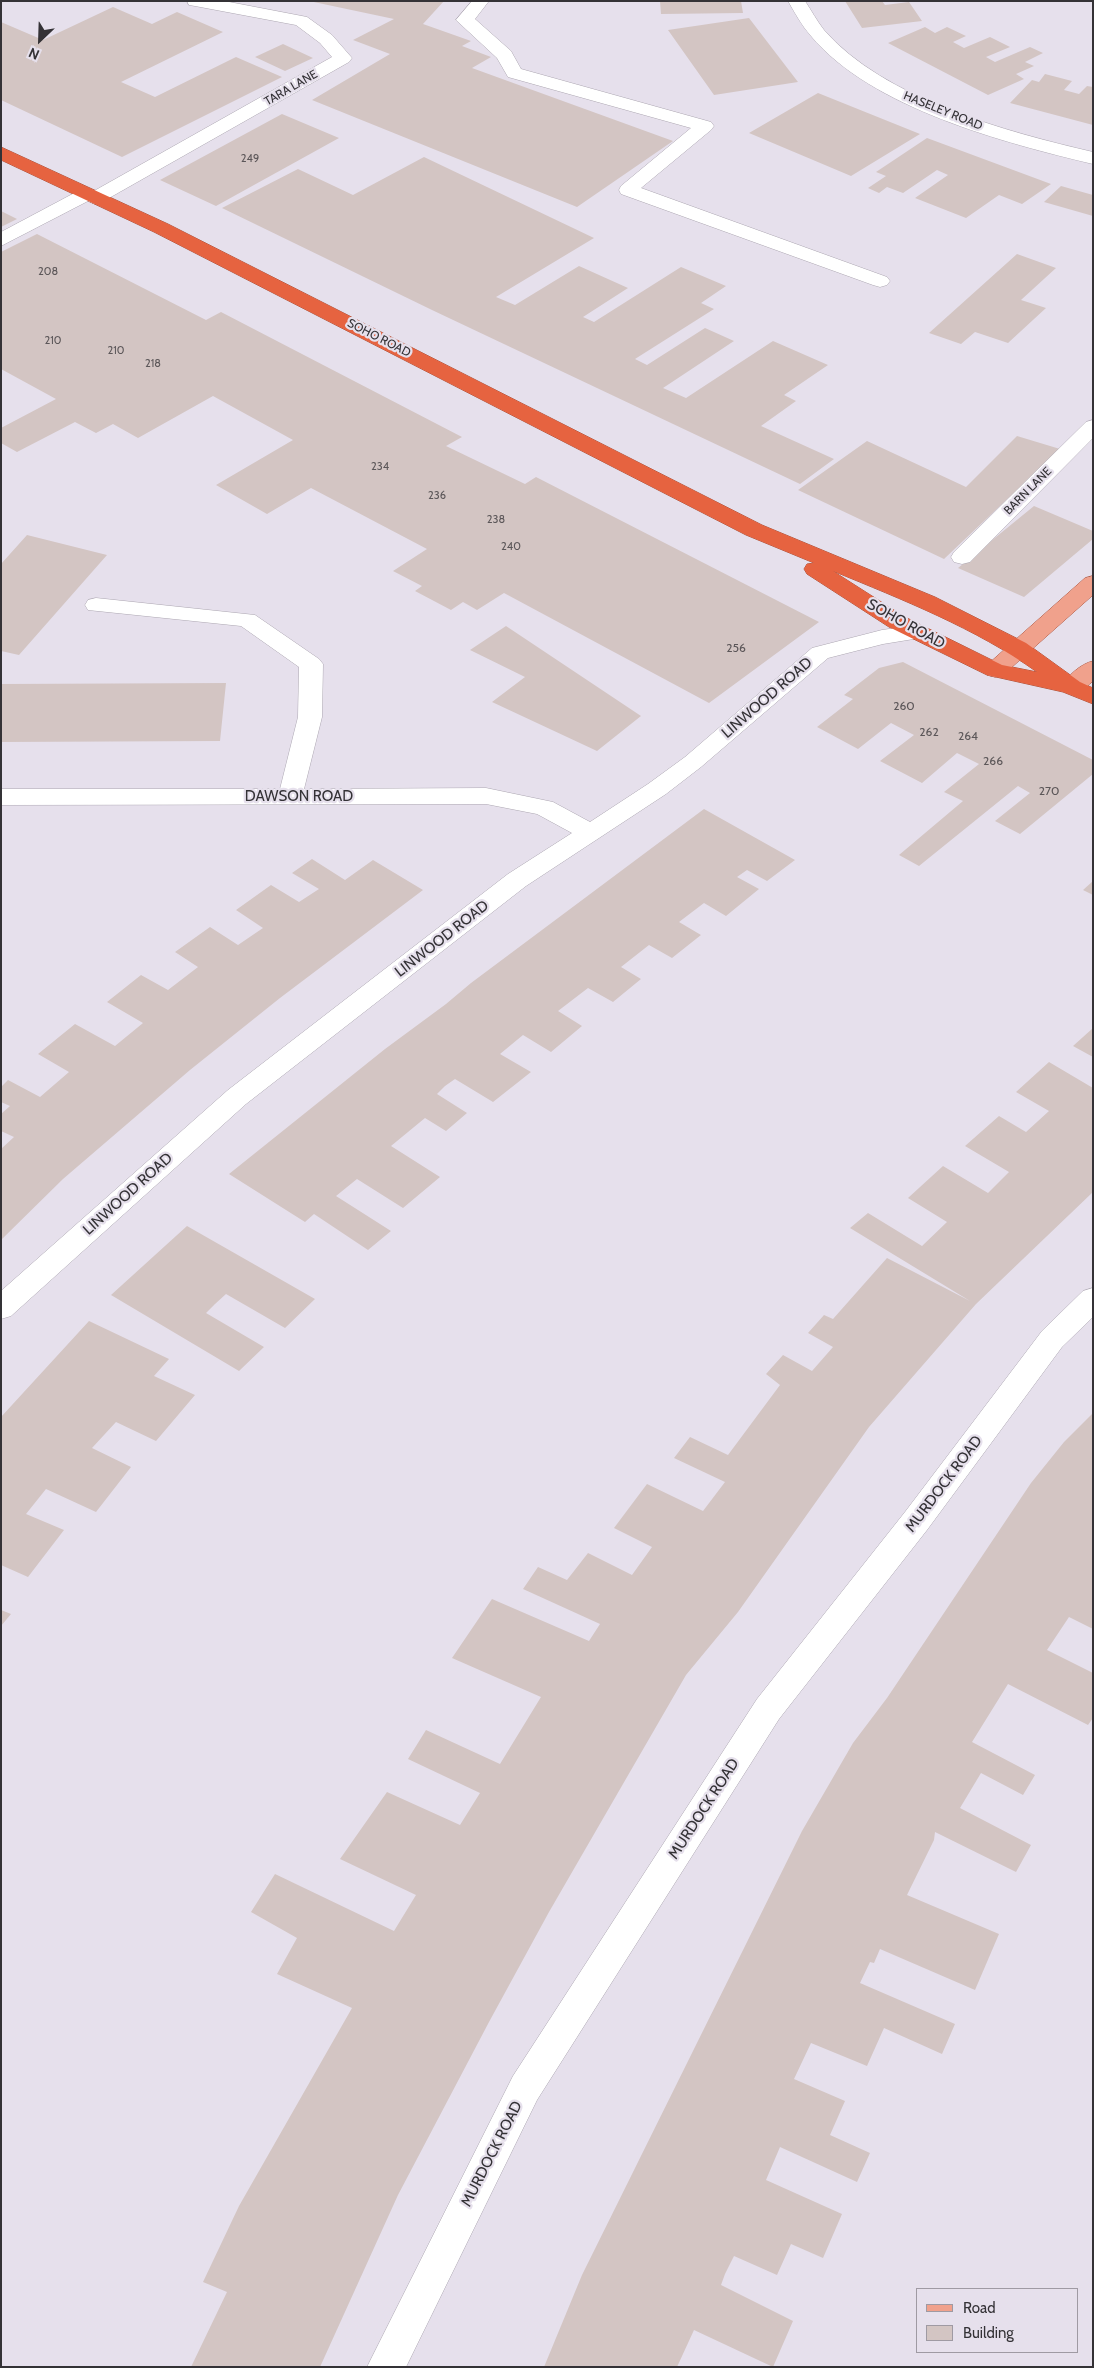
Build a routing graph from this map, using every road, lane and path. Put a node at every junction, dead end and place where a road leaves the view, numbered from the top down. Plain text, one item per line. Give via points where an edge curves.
1 (195, 1) edge
2 (482, 1) edge
3 (796, 1) edge
4 (1, 153) edge
5 (1093, 158) edge
6 (91, 196) junction
7 (1, 240) edge
8 (880, 281) dead end
9 (1093, 426) edge
10 (754, 530) junction
11 (962, 557) dead end
12 (1093, 583) edge
13 (96, 605) dead end
14 (918, 632) junction
15 (1018, 648) junction
16 (1093, 668) edge
17 (995, 670) junction
18 (1082, 692) edge
19 (290, 796) junction
20 (1, 797) edge
21 (590, 832) junction
22 (1093, 1300) edge
23 (1, 1308) edge
24 (386, 2367) edge

1 - 6 street, TARA LANE via 301,21 326,39 343,58
2 - 8 street via 465,20 505,55 514,73 705,126 628,190
3 - 5 street, HASELEY ROAD via 824,39 855,66 898,94 945,115
4 - 6 highway, SOHO ROAD
6 - 7 street
6 - 10 highway, SOHO ROAD via 161,228
9 - 11 street, BARN LANE
10 - 14 highway, SOHO ROAD via 897,622
10 - 15 highway, SOHO ROAD via 927,602
12 - 15 main road
13 - 19 street via 246,620 311,664 310,717
14 - 17 highway, SOHO ROAD
14 - 21 street, LINWOOD ROAD via 882,637 820,653 693,762
15 - 17 main road
15 - 18 highway, SOHO ROAD
16 - 18 main road
17 - 18 highway, SOHO ROAD
19 - 20 street, DAWSON ROAD
19 - 21 street, DAWSON ROAD via 486,796 544,808
21 - 23 street, LINWOOD ROAD via 517,880 236,1097
22 - 24 street, MURDOCK ROAD via 1052,1339 916,1521 768,1709 525,2088

